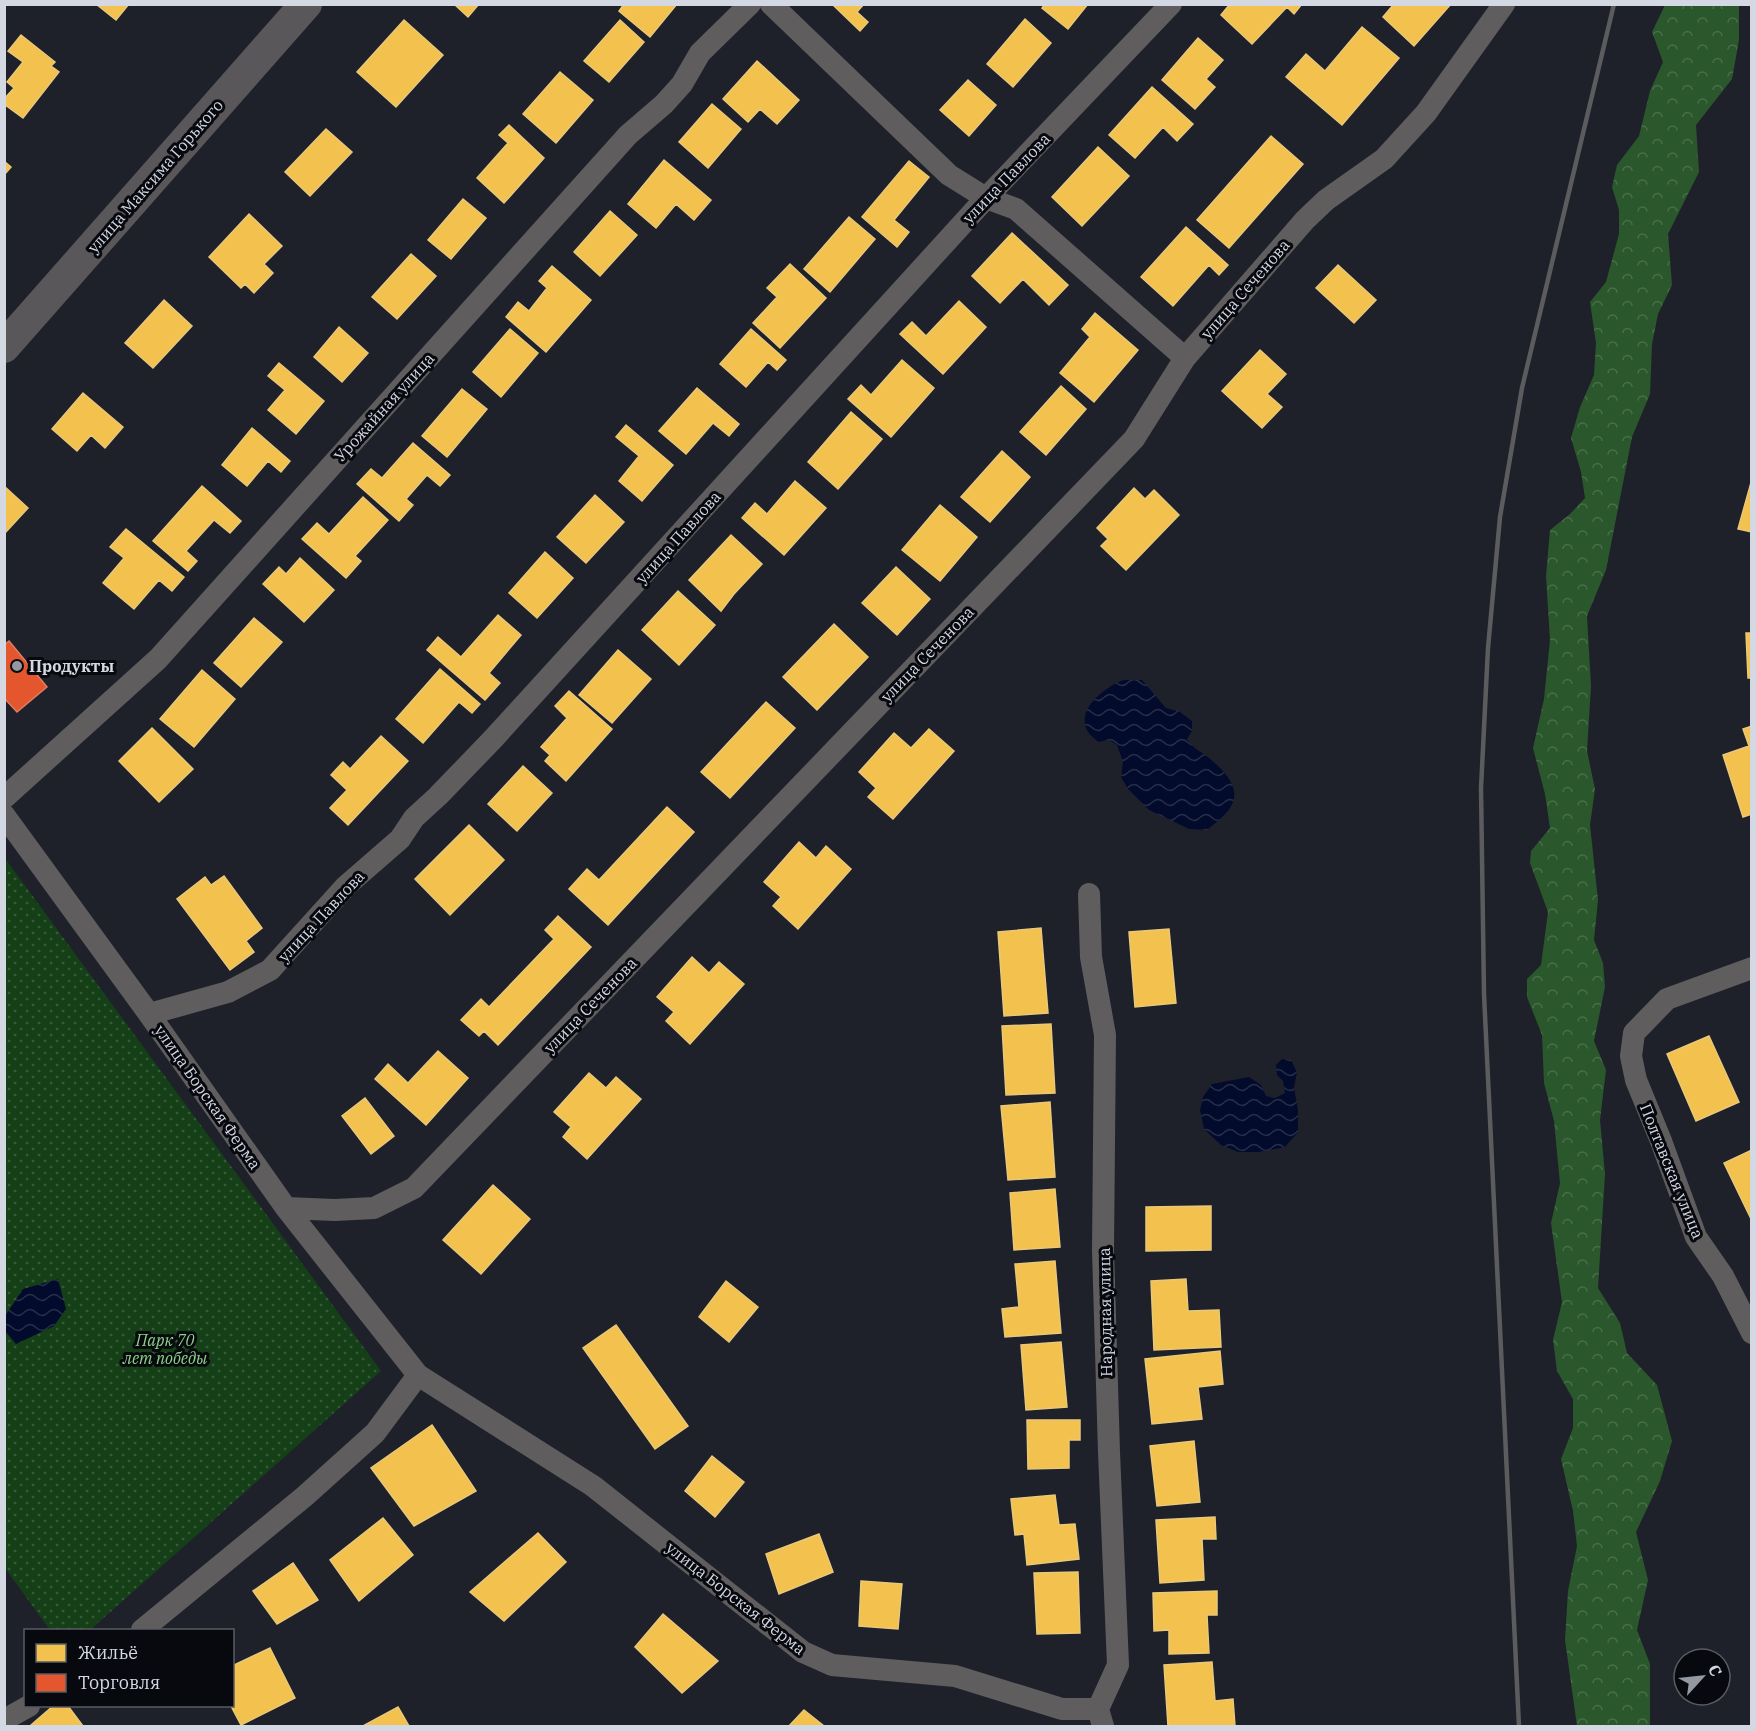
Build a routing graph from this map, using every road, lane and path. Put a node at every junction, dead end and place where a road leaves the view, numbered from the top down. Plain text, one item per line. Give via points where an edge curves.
1 (306, 4) edge
2 (750, 4) edge
3 (771, 4) edge
4 (1171, 4) edge
5 (1504, 4) edge
6 (986, 198) junction
7 (5, 345) edge
8 (1185, 358) junction
9 (4, 798) edge
10 (4, 815) edge
11 (1089, 894) dead end
12 (1752, 968) edge
13 (149, 1014) junction
14 (286, 1208) junction
15 (1752, 1333) edge
16 (418, 1375) junction
17 (143, 1629) edge
18 (27, 1707) edge
19 (1101, 1718) edge
20 (4, 1720) edge

1 - 7 street, улица Максима Горького
2 - 9 street, Урожайная улица via 700,53 676,91 628,135 158,659
3 - 6 street via 949,175
4 - 6 street, улица Павлова
5 - 8 street, улица Сеченова via 1426,113 1384,159 1305,220
6 - 8 street via 1016,209
6 - 13 street, улица Павлова via 494,739 414,818 400,839 346,886 270,970 228,992
8 - 14 street, улица Сеченова via 1134,439 414,1188 374,1208
10 - 13 street, улица Борская Ферма
11 - 19 street, Народная улица via 1091,957 1105,1035 1103,1250 1118,1665
12 - 15 street, Полтавская улица via 1667,999 1634,1034 1631,1056 1636,1080 1696,1238 1723,1276
13 - 14 street, улица Борская Ферма
14 - 16 street, улица Борская Ферма
16 - 17 street via 375,1433 305,1497
16 - 19 street, улица Борская Ферма via 593,1486 803,1652 832,1665 955,1676
18 - 20 street

